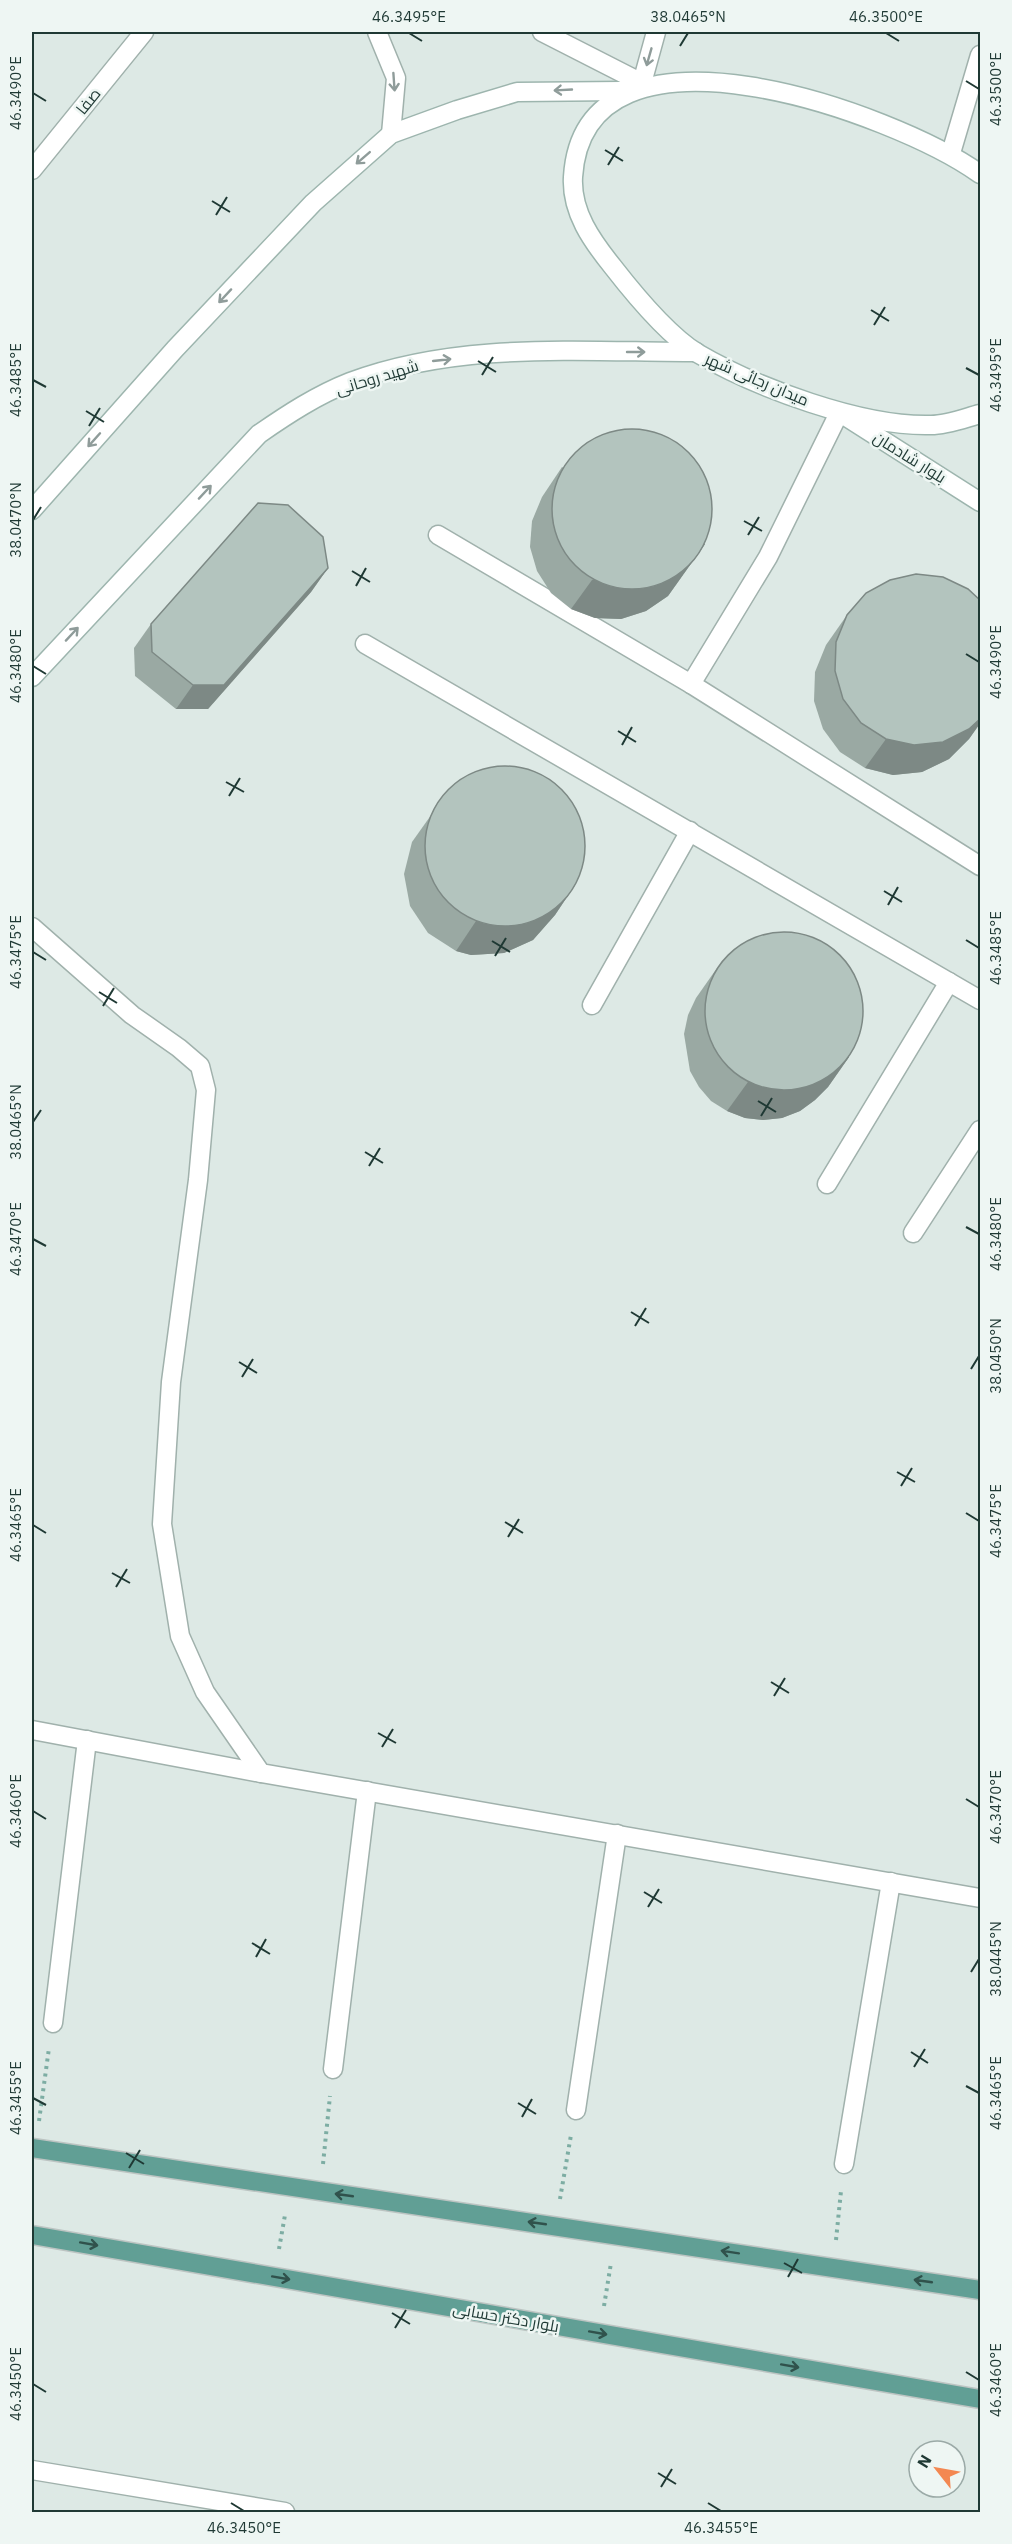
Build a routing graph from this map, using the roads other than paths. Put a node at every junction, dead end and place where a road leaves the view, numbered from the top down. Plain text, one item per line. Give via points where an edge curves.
1 (144, 32) edge
2 (377, 32) edge
3 (542, 32) edge
4 (657, 32) edge
5 (981, 55) edge
6 (642, 83) junction
7 (622, 91) junction
8 (390, 134) junction
9 (951, 153) junction
10 (32, 170) edge
11 (981, 174) edge
12 (696, 352) junction
13 (839, 412) junction
14 (981, 414) edge
15 (981, 502) edge
16 (32, 510) edge
17 (438, 535) dead end
18 (365, 644) dead end
19 (32, 677) edge
20 (691, 684) junction
21 (690, 831) junction
22 (981, 866) edge
23 (32, 927) edge
24 (949, 982) junction
25 (981, 1000) edge
26 (592, 1005) dead end
27 (981, 1130) edge
28 (827, 1184) dead end
29 (913, 1233) dead end
30 (32, 1730) edge
31 (87, 1740) junction
32 (261, 1773) junction
33 (367, 1791) junction
34 (617, 1834) junction
35 (891, 1882) junction
36 (981, 1898) edge
37 (53, 2023) road end
38 (333, 2069) road end
39 (576, 2110) road end
40 (33, 2148) edge
41 (844, 2164) road end
42 (32, 2235) edge
43 (981, 2290) edge
44 (981, 2399) edge
45 (32, 2470) edge
46 (180, 2504) edge
47 (285, 2512) edge

1 - 10 street, صفا
2 -> 8 street via 396,78
3 - 6 street
4 -> 6 street
5 - 9 street
6 - 7 street, میدان رجائی شهر
6 - 9 street, میدان رجائی شهر via 698,74 745,80 862,112
7 -> 8 street via 517,92
7 - 12 street, میدان رجائی شهر via 600,106 579,142 573,179 578,217 640,303
8 -> 16 street via 292,224
9 - 11 street, میدان رجائی شهر
12 - 13 street, میدان رجائی شهر via 770,387
19 -> 12 street, شهید روحانی via 259,434 301,405 351,382 433,360 524,352
13 - 14 street, میدان رجائی شهر via 896,424 934,426
13 - 15 street, بلوار شادمان
13 - 20 street via 768,557
17 - 20 street
18 - 21 street
20 - 22 street
21 - 24 street
21 - 26 street
23 - 32 street via 132,1015 200,1066 206,1099 171,1382 162,1524 180,1636 205,1692
24 - 25 street
24 - 28 street
27 - 29 street
30 - 31 street
31 - 32 street
31 - 37 street
32 - 33 street
33 - 34 street
33 - 38 street
34 - 35 street
34 - 39 street
35 - 36 street
35 - 41 street
43 -> 40 main road
42 -> 44 main road, بلوار دکتر حسابی
45 - 46 street
46 - 47 street

